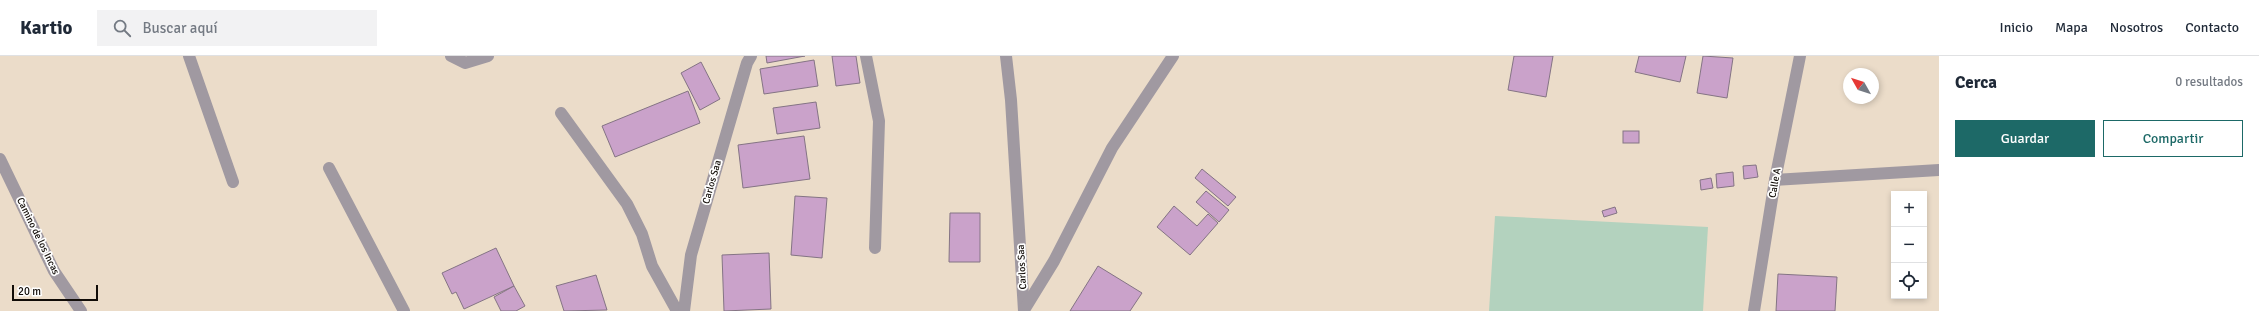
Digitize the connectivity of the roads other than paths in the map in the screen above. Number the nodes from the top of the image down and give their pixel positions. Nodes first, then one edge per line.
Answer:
1 (189, 56) edge
2 (451, 56) edge
3 (488, 56) edge
4 (751, 56) edge
5 (866, 56) edge
6 (1006, 56) edge
7 (1173, 56) edge
8 (1800, 56) edge
9 (561, 113) dead end
10 (0, 158) edge
11 (329, 168) dead end
12 (1939, 170) edge
13 (1775, 180) junction
14 (233, 182) dead end
15 (875, 248) dead end
16 (81, 311) edge
17 (404, 311) edge
18 (677, 311) edge
19 (684, 311) edge
20 (1024, 311) edge
21 (1754, 311) edge

1 - 14 street
2 - 3 street
4 - 19 street, Carlos Saa
5 - 15 street
6 - 20 street, Carlos Saa
7 - 20 street
8 - 13 street, Calle A
9 - 18 street
10 - 16 street, Camino de los Incas
11 - 17 street
12 - 13 street
13 - 21 street, Calle A

